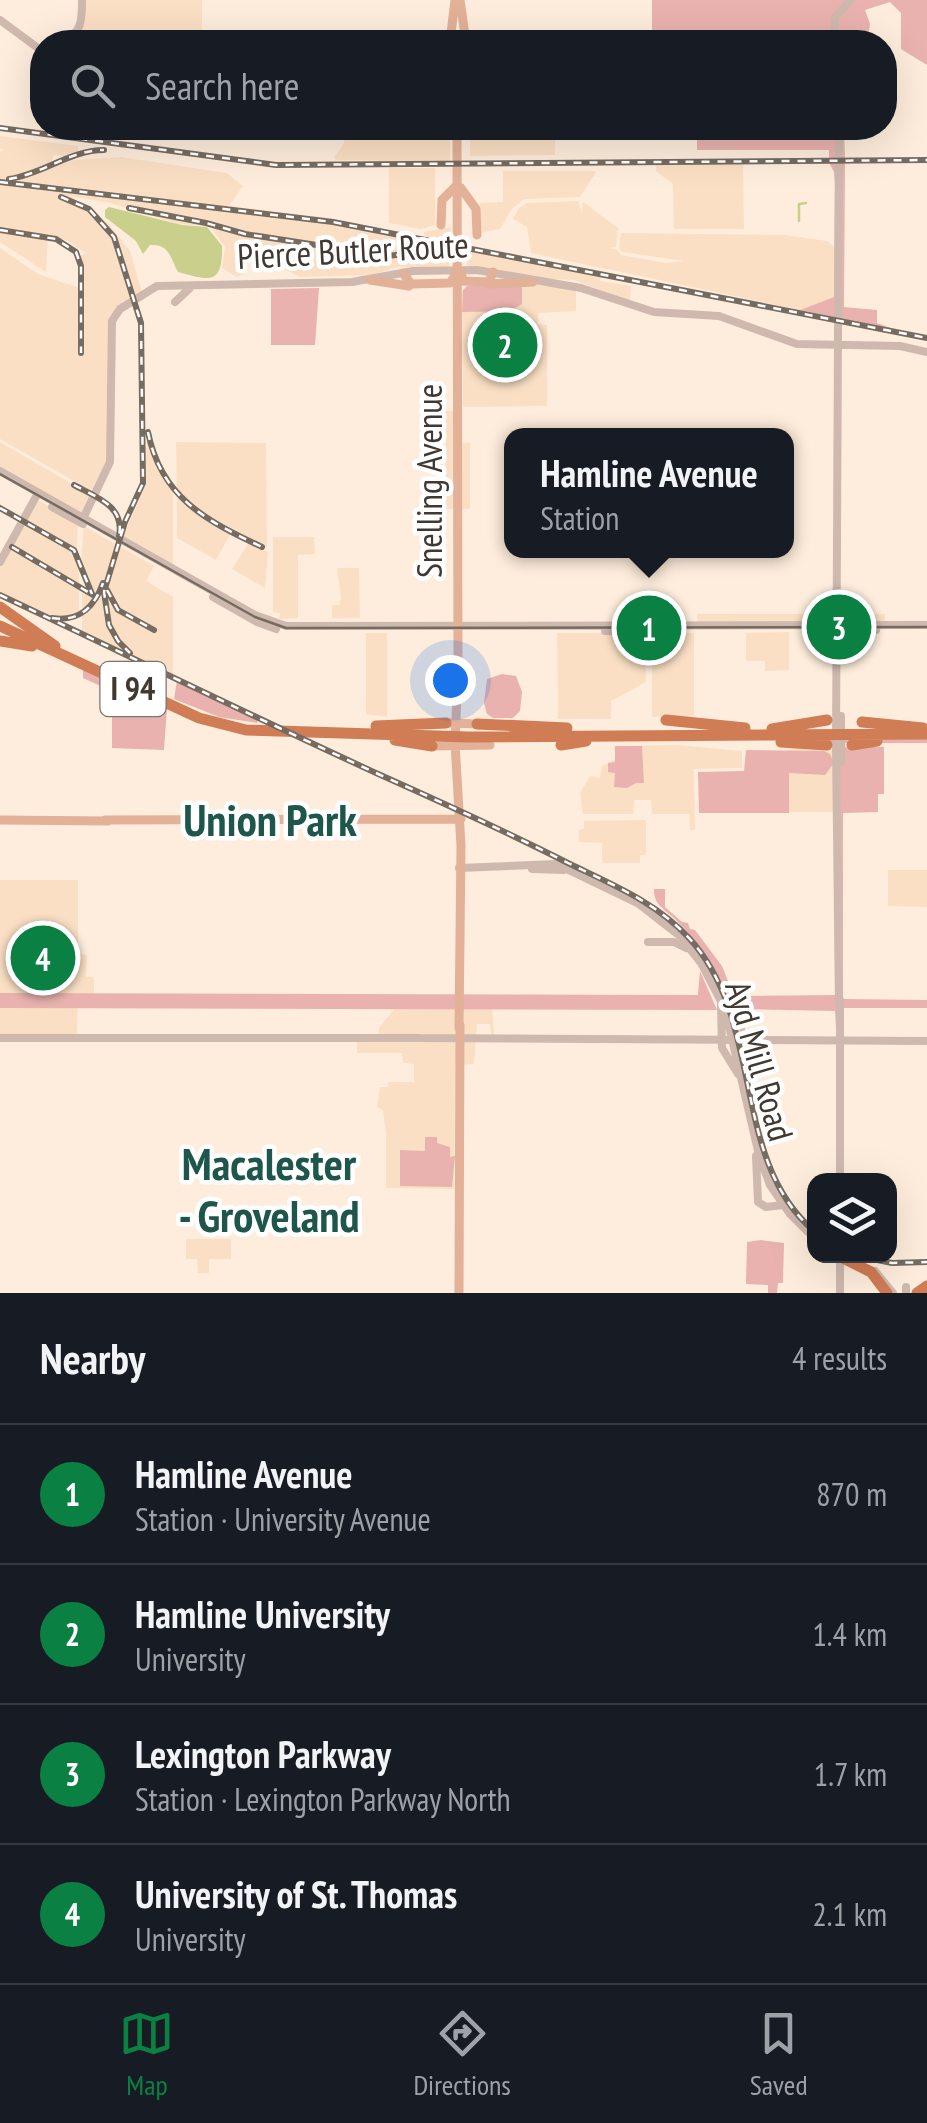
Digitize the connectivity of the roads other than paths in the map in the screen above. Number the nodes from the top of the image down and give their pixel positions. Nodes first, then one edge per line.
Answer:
1 (82, 0) edge
2 (457, 0) edge
3 (851, 0) edge
4 (0, 20) edge
5 (78, 30) edge
6 (458, 30) edge
7 (458, 30) edge
8 (835, 30) edge
9 (30, 42) edge
10 (459, 140) edge
11 (840, 140) edge
12 (459, 182) junction
13 (840, 188) junction
14 (454, 226) junction
15 (459, 268) junction
16 (494, 272) junction
17 (406, 277) junction
18 (370, 280) joint
19 (533, 282) junction
20 (488, 284) junction
21 (195, 286) junction
22 (459, 292) junction
23 (175, 302) dead end
24 (840, 313) junction
25 (927, 352) edge
26 (0, 474) edge
27 (37, 495) junction
28 (82, 520) junction
29 (0, 562) edge
30 (458, 594) junction
31 (461, 605) junction
32 (0, 607) edge
33 (0, 624) edge
34 (839, 628) junction
35 (927, 628) edge
36 (460, 629) junction
37 (0, 641) edge
38 (55, 650) junction
39 (666, 720) dead end
40 (428, 721) dead end
41 (460, 722) junction
42 (835, 722) junction
43 (862, 722) joint
44 (382, 726) junction
45 (319, 728) junction
46 (760, 729) junction
47 (927, 732) edge
48 (632, 733) junction
49 (711, 734) junction
50 (839, 743) junction
51 (458, 744) junction
52 (490, 745) joint
53 (561, 745) dead end
54 (435, 746) junction
55 (456, 758) junction
56 (460, 819) junction
57 (0, 820) edge
58 (459, 868) junction
59 (648, 940) dead end
60 (678, 940) junction
61 (721, 1004) junction
62 (458, 1035) junction
63 (0, 1038) edge
64 (723, 1040) junction
65 (840, 1040) junction
66 (927, 1041) edge
67 (738, 1066) junction
68 (741, 1083) junction
69 (756, 1152) junction
70 (840, 1173) edge
71 (759, 1192) dead end
72 (779, 1206) junction
73 (807, 1232) edge
74 (807, 1233) edge
75 (842, 1263) edge
76 (849, 1263) edge
77 (852, 1263) edge
78 (871, 1288) dead end
79 (459, 1293) edge
80 (840, 1293) edge
81 (890, 1293) edge

1 - 5 main road
2 - 6 main road
2 - 7 main road
3 - 8 main road
4 - 9 main road
10 - 12 main road, Snelling Avenue
11 - 13 main road
12 - 14 main road, Snelling Avenue
12 - 14 main road
12 - 14 main road
13 - 24 main road
13 - 24 main road
14 - 15 main road, Snelling Avenue
15 - 16 main road
15 - 17 main road
15 - 22 main road, Snelling Avenue
16 - 17 main road, Pierce Butler Route
16 - 19 main road, Pierce Butler Route
16 - 20 main road
17 - 18 main road
17 - 22 main road
18 - 21 main road, Pierce Butler Route
19 - 20 main road
19 - 25 main road, Pierce Butler Route
20 - 22 main road
21 - 23 main road
21 - 28 main road, Pierce Butler Route
22 - 30 main road, Snelling Avenue
22 - 31 main road, Snelling Avenue
24 - 34 main road
26 - 27 main road
27 - 28 main road
27 - 29 main road
28 - 36 main road
30 - 31 main road
30 - 36 main road, Snelling Avenue
31 - 36 main road, Snelling Avenue
32 - 38 highway
33 - 38 highway, I 94
34 - 35 main road
34 - 36 main road
34 - 42 main road
34 - 42 main road
36 - 41 main road, Snelling Avenue
37 - 38 highway
38 - 45 highway, I 94
39 - 46 highway
40 - 44 highway
41 - 44 highway
41 - 48 highway
41 - 51 main road, Snelling Avenue
42 - 43 main road
42 - 46 highway
42 - 50 main road
43 - 47 highway
44 - 45 highway
45 - 48 highway, I 94
45 - 54 highway
46 - 47 highway, I 94
46 - 48 highway, I 94
47 - 49 highway, I 94
47 - 50 highway
48 - 49 highway, I 94
48 - 52 highway
48 - 53 highway
49 - 50 highway
50 - 65 main road
51 - 52 main road
51 - 54 main road
51 - 55 main road, Snelling Avenue
51 - 56 main road, Snelling Avenue
54 - 55 main road
55 - 56 main road, Snelling Avenue
56 - 57 main road
56 - 58 main road, Snelling Avenue
58 - 60 main road, Ayd Mill Road
58 - 62 main road, Snelling Avenue
59 - 60 main road
60 - 61 main road, Ayd Mill Road
60 - 67 main road, Ayd Mill Road
61 - 64 main road
61 - 67 main road, Ayd Mill Road
62 - 63 main road
62 - 64 main road
62 - 79 main road, Snelling Avenue
64 - 65 main road
64 - 67 main road
64 - 68 main road
65 - 66 main road
65 - 70 main road
67 - 68 main road, Ayd Mill Road
67 - 72 main road, Ayd Mill Road
68 - 69 main road, Ayd Mill Road
69 - 72 main road, Ayd Mill Road
69 - 72 main road
71 - 72 main road
72 - 73 main road, Ayd Mill Road
72 - 74 main road, Ayd Mill Road
75 - 80 main road
76 - 78 main road
77 - 81 highway

